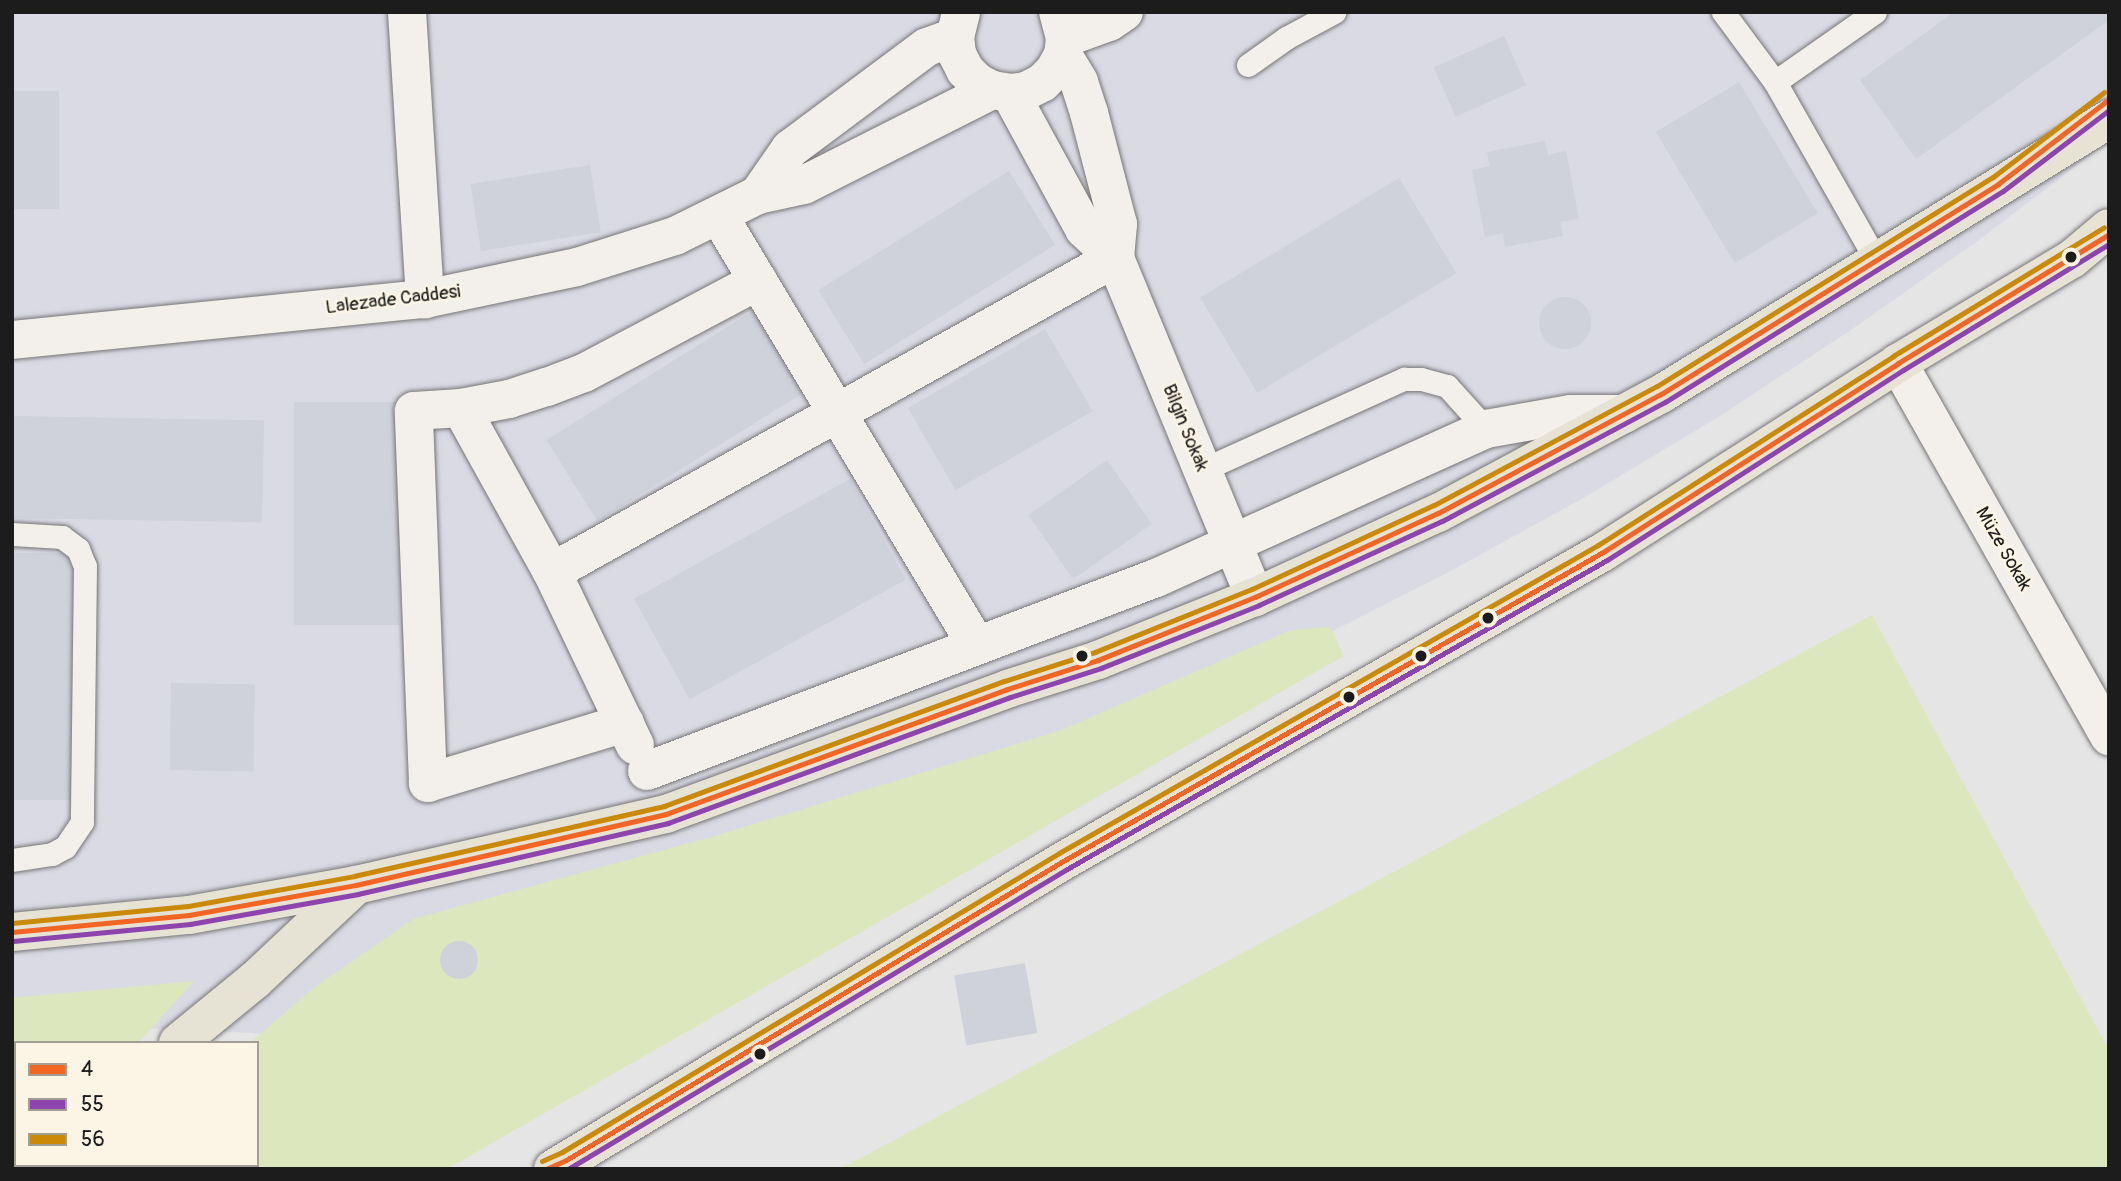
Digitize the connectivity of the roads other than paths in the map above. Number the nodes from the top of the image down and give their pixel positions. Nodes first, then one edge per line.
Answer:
1 (407, 12) edge
2 (1124, 12) edge
3 (1334, 12) edge
4 (1723, 12) edge
5 (1874, 12) edge
6 (956, 20) edge
7 (1062, 35) edge
8 (1248, 65) dead end
9 (1775, 82) junction
10 (1001, 92) junction
11 (2109, 99) edge
12 (2109, 118) edge
13 (1998, 184) junction
14 (758, 195) junction
15 (719, 216) junction
16 (2109, 228) edge
17 (2109, 234) edge
18 (1115, 258) junction
19 (2072, 259) junction
20 (1876, 260) junction
21 (758, 281) junction
22 (425, 299) junction
23 (12, 340) edge
24 (1898, 363) junction
25 (461, 408) junction
26 (836, 414) junction
27 (1623, 414) junction
28 (1486, 429) junction
29 (1202, 470) junction
30 (12, 534) edge
31 (1234, 545) junction
32 (552, 572) junction
33 (1255, 597) junction
34 (977, 646) junction
35 (625, 723) junction
36 (2109, 736) edge
37 (647, 771) junction
38 (666, 814) junction
39 (12, 860) edge
40 (356, 885) junction
41 (12, 932) edge
42 (180, 1041) edge
43 (555, 1166) edge

1 - 22 street
2 - 7 street
3 - 8 lane
4 - 9 lane
5 - 9 lane
6 - 10 street
6 - 14 street, Lalezade Caddesi
7 - 10 street, Lalezade Caddesi
7 - 18 street, Bilgin Sokak
9 - 20 lane
10 - 14 street, Lalezade Caddesi
10 - 18 street, Bilgin Sokak
11 - 13 main road
12 - 13 main road
13 - 20 main road
14 - 15 street, Lalezade Caddesi
15 - 21 street
15 - 22 street, Lalezade Caddesi
16 - 19 main road
17 - 19 main road
18 - 26 street
18 - 29 street, Bilgin Sokak
19 - 24 main road
20 - 27 main road
21 - 25 street
21 - 26 street
22 - 23 street, Lalezade Caddesi
24 - 36 street, Müze Sokak
24 - 43 main road
25 - 32 street
25 - 35 street
26 - 32 street
26 - 34 street
27 - 28 street
27 - 33 main road
28 - 29 lane
28 - 31 street
29 - 31 street, Bilgin Sokak
30 - 39 lane
31 - 33 street, Bilgin Sokak
31 - 34 street
32 - 35 street
33 - 38 main road
34 - 37 street
35 - 37 street
37 - 38 street
38 - 40 main road
40 - 41 main road
40 - 42 main road

